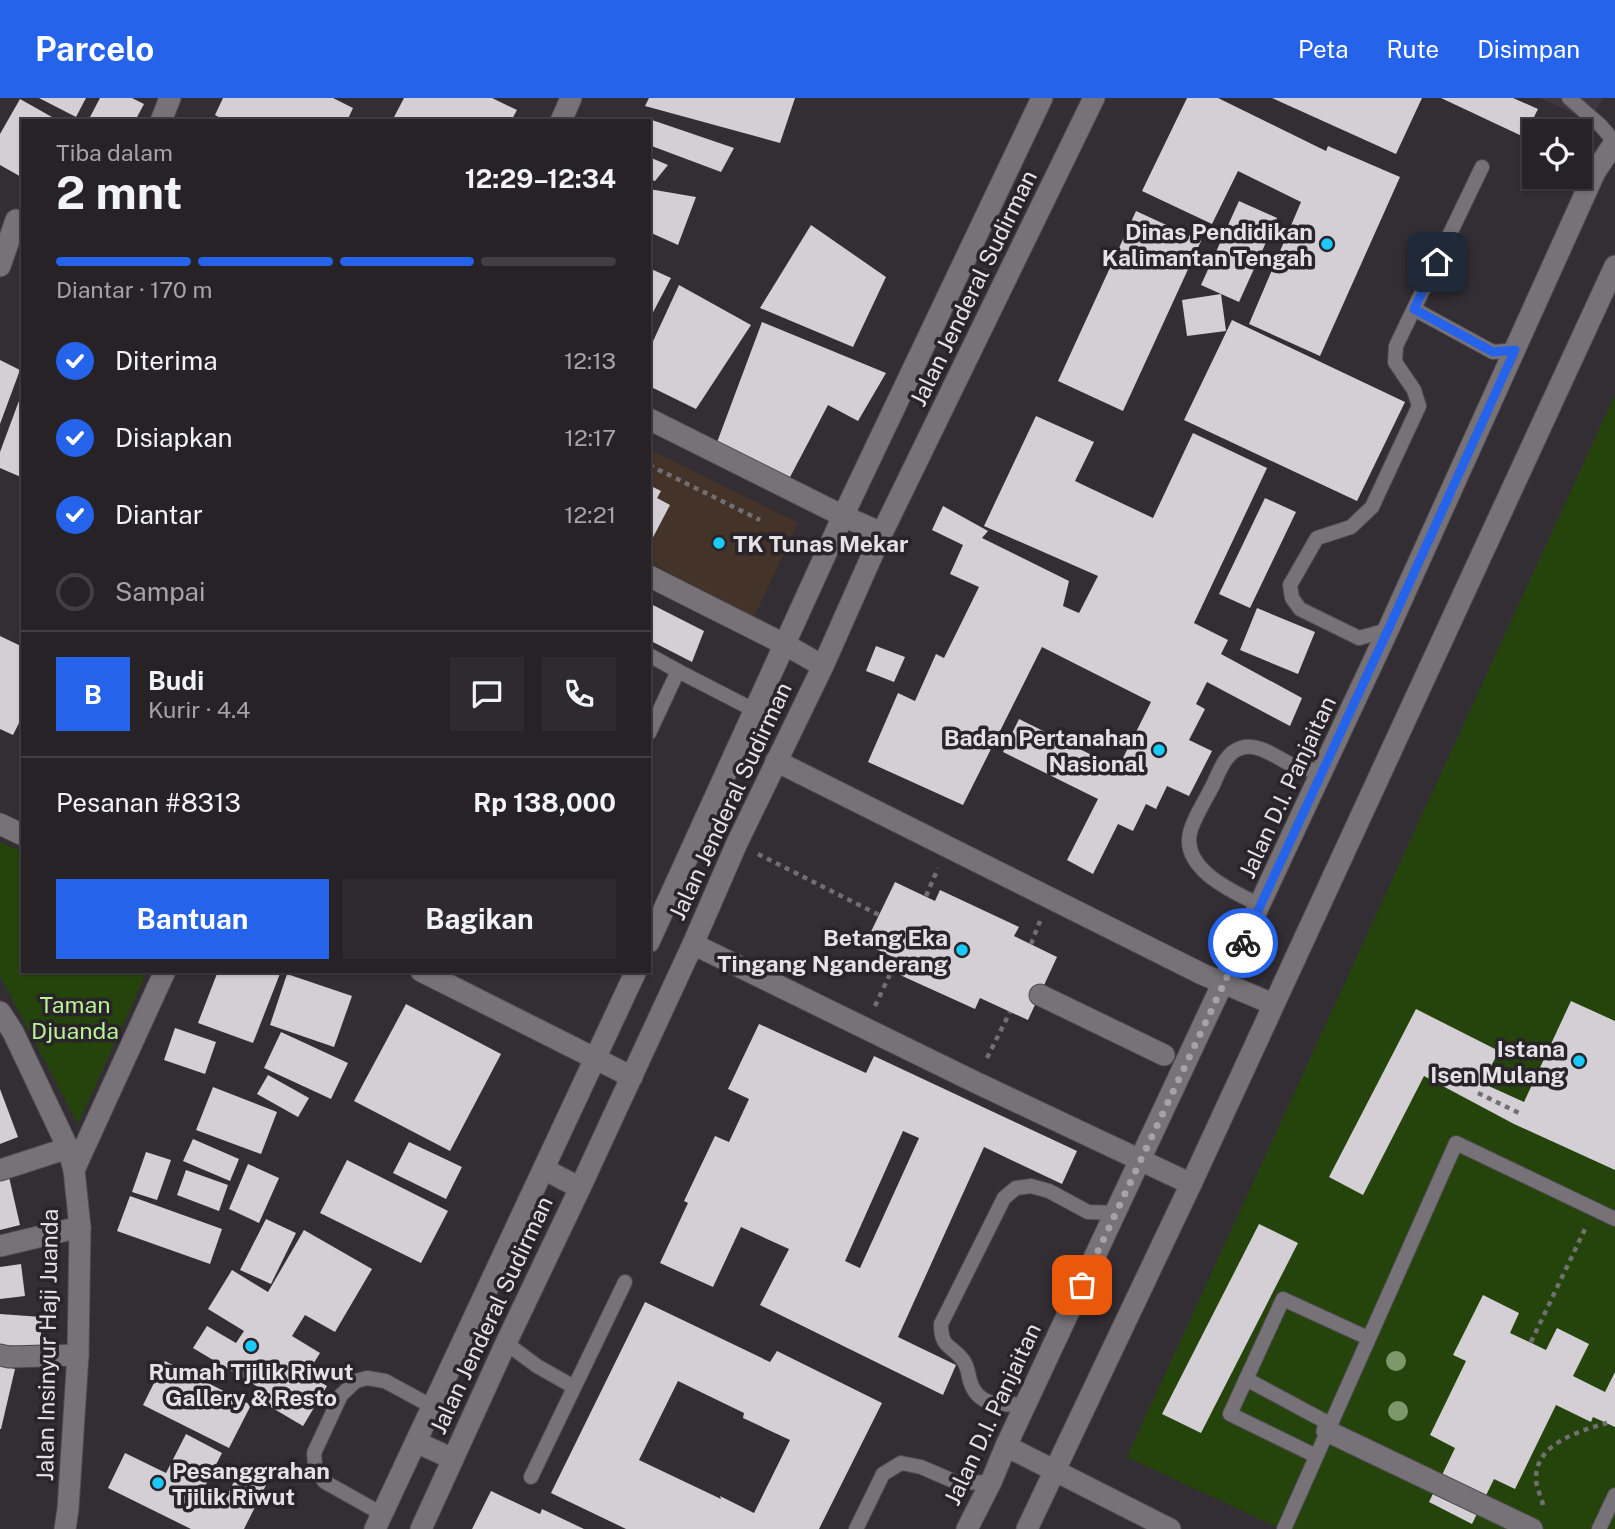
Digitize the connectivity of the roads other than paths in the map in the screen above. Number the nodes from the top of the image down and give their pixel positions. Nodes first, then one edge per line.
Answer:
1 (170, 98) edge
2 (571, 98) edge
3 (1042, 98) edge
4 (1094, 98) edge
5 (1569, 98) edge
6 (161, 119) edge
7 (562, 119) edge
8 (1615, 142) edge
9 (1482, 167) dead end
10 (13, 218) edge
11 (0, 266) edge
12 (1615, 266) edge
13 (1414, 309) junction
14 (1515, 350) junction
15 (651, 420) edge
16 (843, 516) junction
17 (882, 533) junction
18 (651, 577) edge
19 (1388, 630) junction
20 (784, 644) junction
21 (651, 656) edge
22 (822, 666) junction
23 (678, 671) junction
24 (754, 710) junction
25 (651, 729) edge
26 (776, 761) junction
27 (1323, 771) junction
28 (0, 824) edge
29 (21, 834) edge
30 (1261, 905) junction
31 (651, 938) edge
32 (693, 944) junction
33 (163, 973) edge
34 (425, 973) edge
35 (635, 973) edge
36 (1224, 984) junction
37 (1040, 995) dead end
38 (1273, 1004) junction
39 (0, 1012) edge
40 (1164, 1055) dead end
41 (596, 1058) junction
42 (632, 1077) junction
43 (68, 1148) junction
44 (1140, 1160) junction
45 (544, 1169) junction
46 (0, 1170) edge
47 (74, 1170) junction
48 (1191, 1184) junction
49 (580, 1188) junction
50 (1116, 1213) junction
51 (1615, 1219) edge
52 (80, 1227) junction
53 (0, 1246) edge
54 (625, 1282) dead end
55 (1368, 1338) junction
56 (506, 1343) junction
57 (0, 1355) edge
58 (78, 1355) junction
59 (1246, 1380) junction
60 (574, 1387) junction
61 (1026, 1404) junction
62 (431, 1406) junction
63 (1328, 1427) junction
64 (416, 1442) junction
65 (1006, 1446) junction
66 (1316, 1456) junction
67 (453, 1459) junction
68 (1054, 1471) junction
69 (531, 1477) dead end
70 (991, 1482) junction
71 (1615, 1494) edge
72 (379, 1522) edge
73 (65, 1529) edge
74 (421, 1529) edge
75 (856, 1529) edge
76 (967, 1529) edge
77 (1027, 1529) edge
78 (1170, 1529) edge
79 (1284, 1529) edge
80 (1532, 1529) edge
81 (1599, 1529) edge

1 - 6 street
2 - 7 street
3 - 16 street, Jalan Jenderal Sudirman
4 - 17 street, Jalan Jenderal Sudirman
5 - 8 lane
8 - 14 street, Jalan D.I. Panjaitan
9 - 13 lane
10 - 11 street
12 - 38 street
13 - 14 lane
13 - 19 lane
14 - 19 street, Jalan D.I. Panjaitan
15 - 16 street
16 - 17 street
16 - 20 street, Jalan Jenderal Sudirman
17 - 22 street, Jalan Jenderal Sudirman
18 - 20 street
19 - 27 street, Jalan D.I. Panjaitan
20 - 22 street
20 - 24 street, Jalan Jenderal Sudirman
21 - 23 lane
22 - 26 street, Jalan Jenderal Sudirman
23 - 24 lane
23 - 25 lane
24 - 31 street, Jalan Jenderal Sudirman
26 - 32 street, Jalan Jenderal Sudirman
26 - 36 street
27 - 30 street, Jalan D.I. Panjaitan
27 - 30 lane
28 - 29 street
30 - 36 street, Jalan D.I. Panjaitan
32 - 42 street, Jalan Jenderal Sudirman
32 - 44 street
33 - 47 street
34 - 41 street
35 - 41 street, Jalan Jenderal Sudirman
36 - 38 street
36 - 44 street, Jalan D.I. Panjaitan
37 - 40 street
38 - 48 street
39 - 43 street, Jalan Insinyur Haji Juanda
41 - 42 street
41 - 45 street, Jalan Jenderal Sudirman
42 - 49 street, Jalan Jenderal Sudirman
43 - 46 street
43 - 47 street, Jalan Insinyur Haji Juanda
44 - 48 street
44 - 50 street, Jalan D.I. Panjaitan
45 - 49 street
45 - 62 street, Jalan Jenderal Sudirman
47 - 52 street, Jalan Insinyur Haji Juanda
48 - 68 street
49 - 56 street, Jalan Jenderal Sudirman
50 - 61 street, Jalan D.I. Panjaitan
50 - 61 lane
51 - 55 lane
52 - 53 street
52 - 58 street, Jalan Insinyur Haji Juanda
54 - 60 lane
55 - 59 lane
55 - 63 lane
56 - 60 lane
56 - 67 street, Jalan Jenderal Sudirman
57 - 58 street
58 - 73 street, Jalan Insinyur Haji Juanda
59 - 63 lane
59 - 66 lane
60 - 69 lane
61 - 65 street, Jalan D.I. Panjaitan
62 - 64 street, Jalan Jenderal Sudirman
62 - 72 lane
63 - 66 lane
63 - 80 street
64 - 67 street
64 - 72 street, Jalan Jenderal Sudirman
65 - 68 street
65 - 70 street, Jalan D.I. Panjaitan
66 - 79 lane
67 - 74 street, Jalan Jenderal Sudirman
68 - 77 street
68 - 78 street
70 - 75 lane
70 - 76 street, Jalan D.I. Panjaitan
71 - 81 lane

